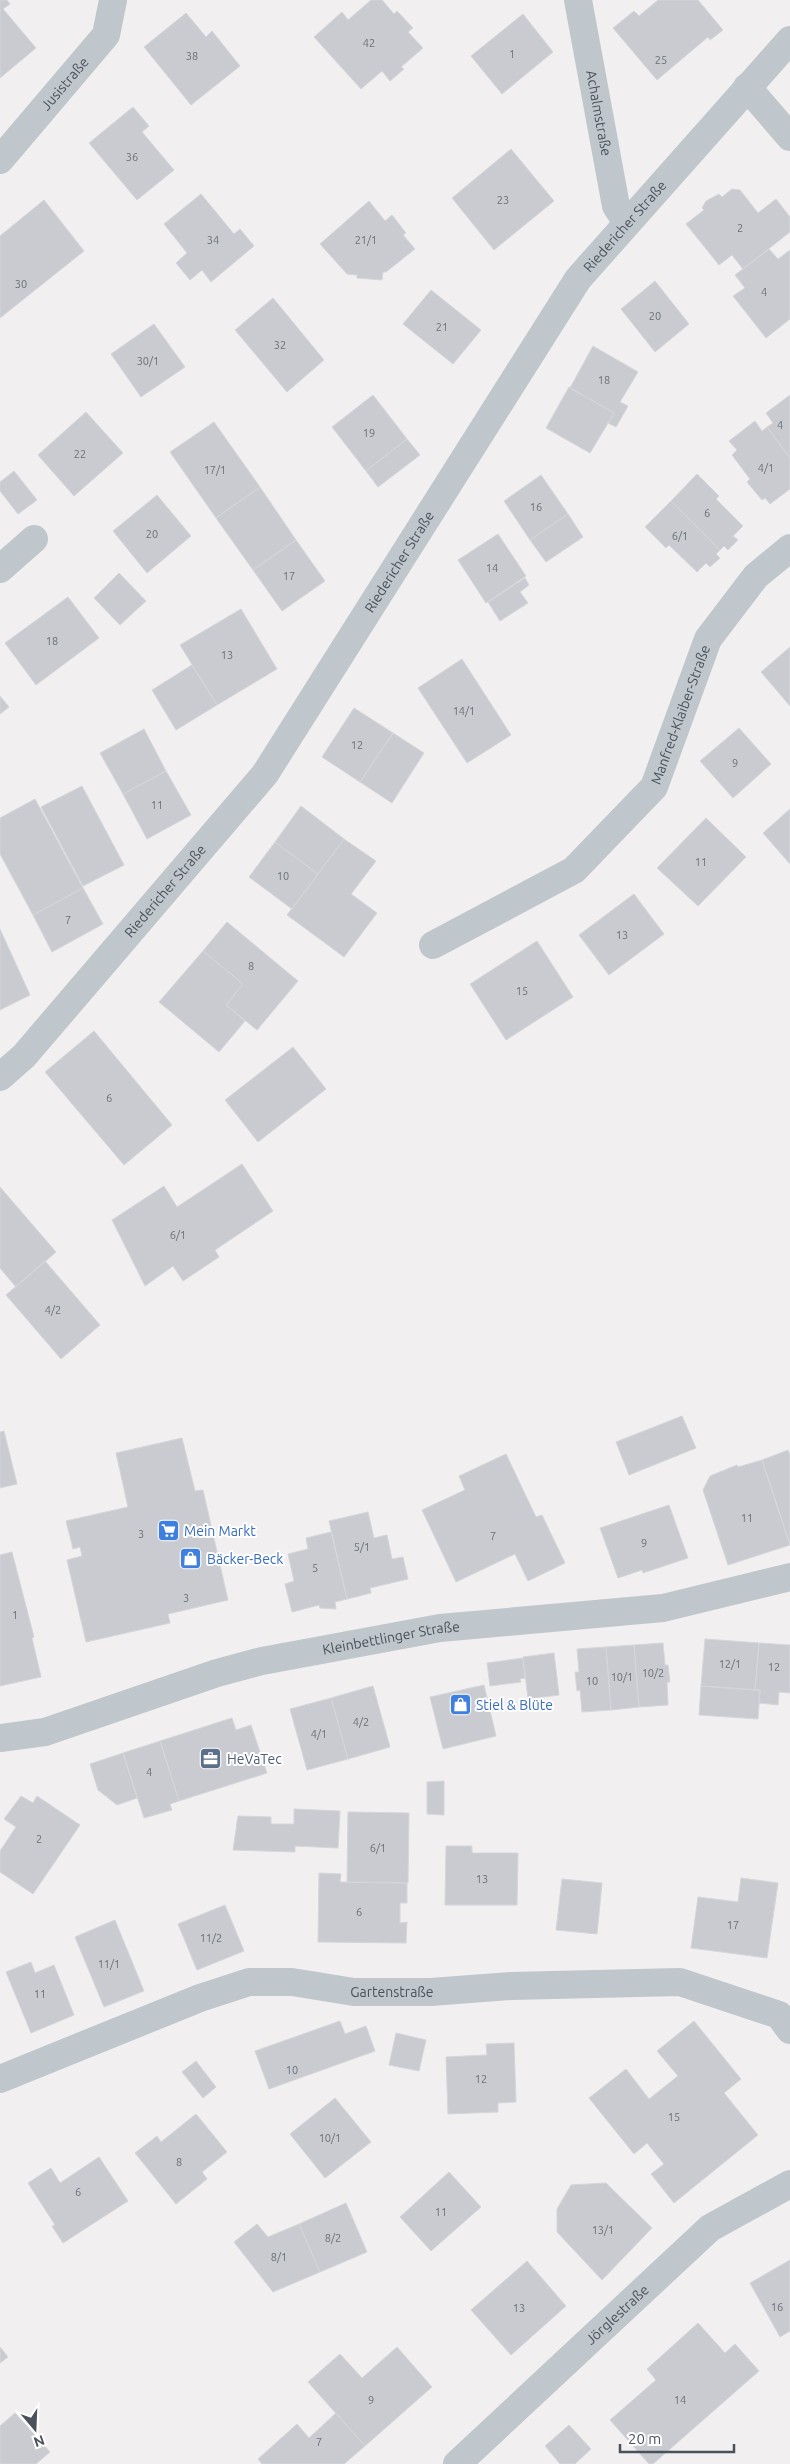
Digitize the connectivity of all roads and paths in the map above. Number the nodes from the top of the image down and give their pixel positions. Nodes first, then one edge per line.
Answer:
1 (113, 0) edge
2 (578, 0) edge
3 (790, 40) edge
4 (747, 87) junction
5 (790, 137) edge
6 (4, 150) edge
7 (627, 223) junction
8 (34, 540) dead end
9 (790, 548) edge
10 (0, 569) edge
11 (433, 945) dead end
12 (0, 1077) edge
13 (790, 1577) edge
14 (0, 1738) edge
15 (790, 2030) edge
16 (0, 2079) edge
17 (790, 2184) edge
18 (457, 2464) edge

1 - 6 street, Jusistraße
2 - 7 street, Achalmstraße
3 - 4 street, Riedericher Straße
4 - 5 street
4 - 7 street, Riedericher Straße
7 - 12 street, Riedericher Straße
8 - 10 street
9 - 11 street, Manfred-Klaiber-Straße
13 - 14 street, Kleinbettlinger Straße
15 - 16 street, Gartenstraße
17 - 18 street, Jörglestraße

